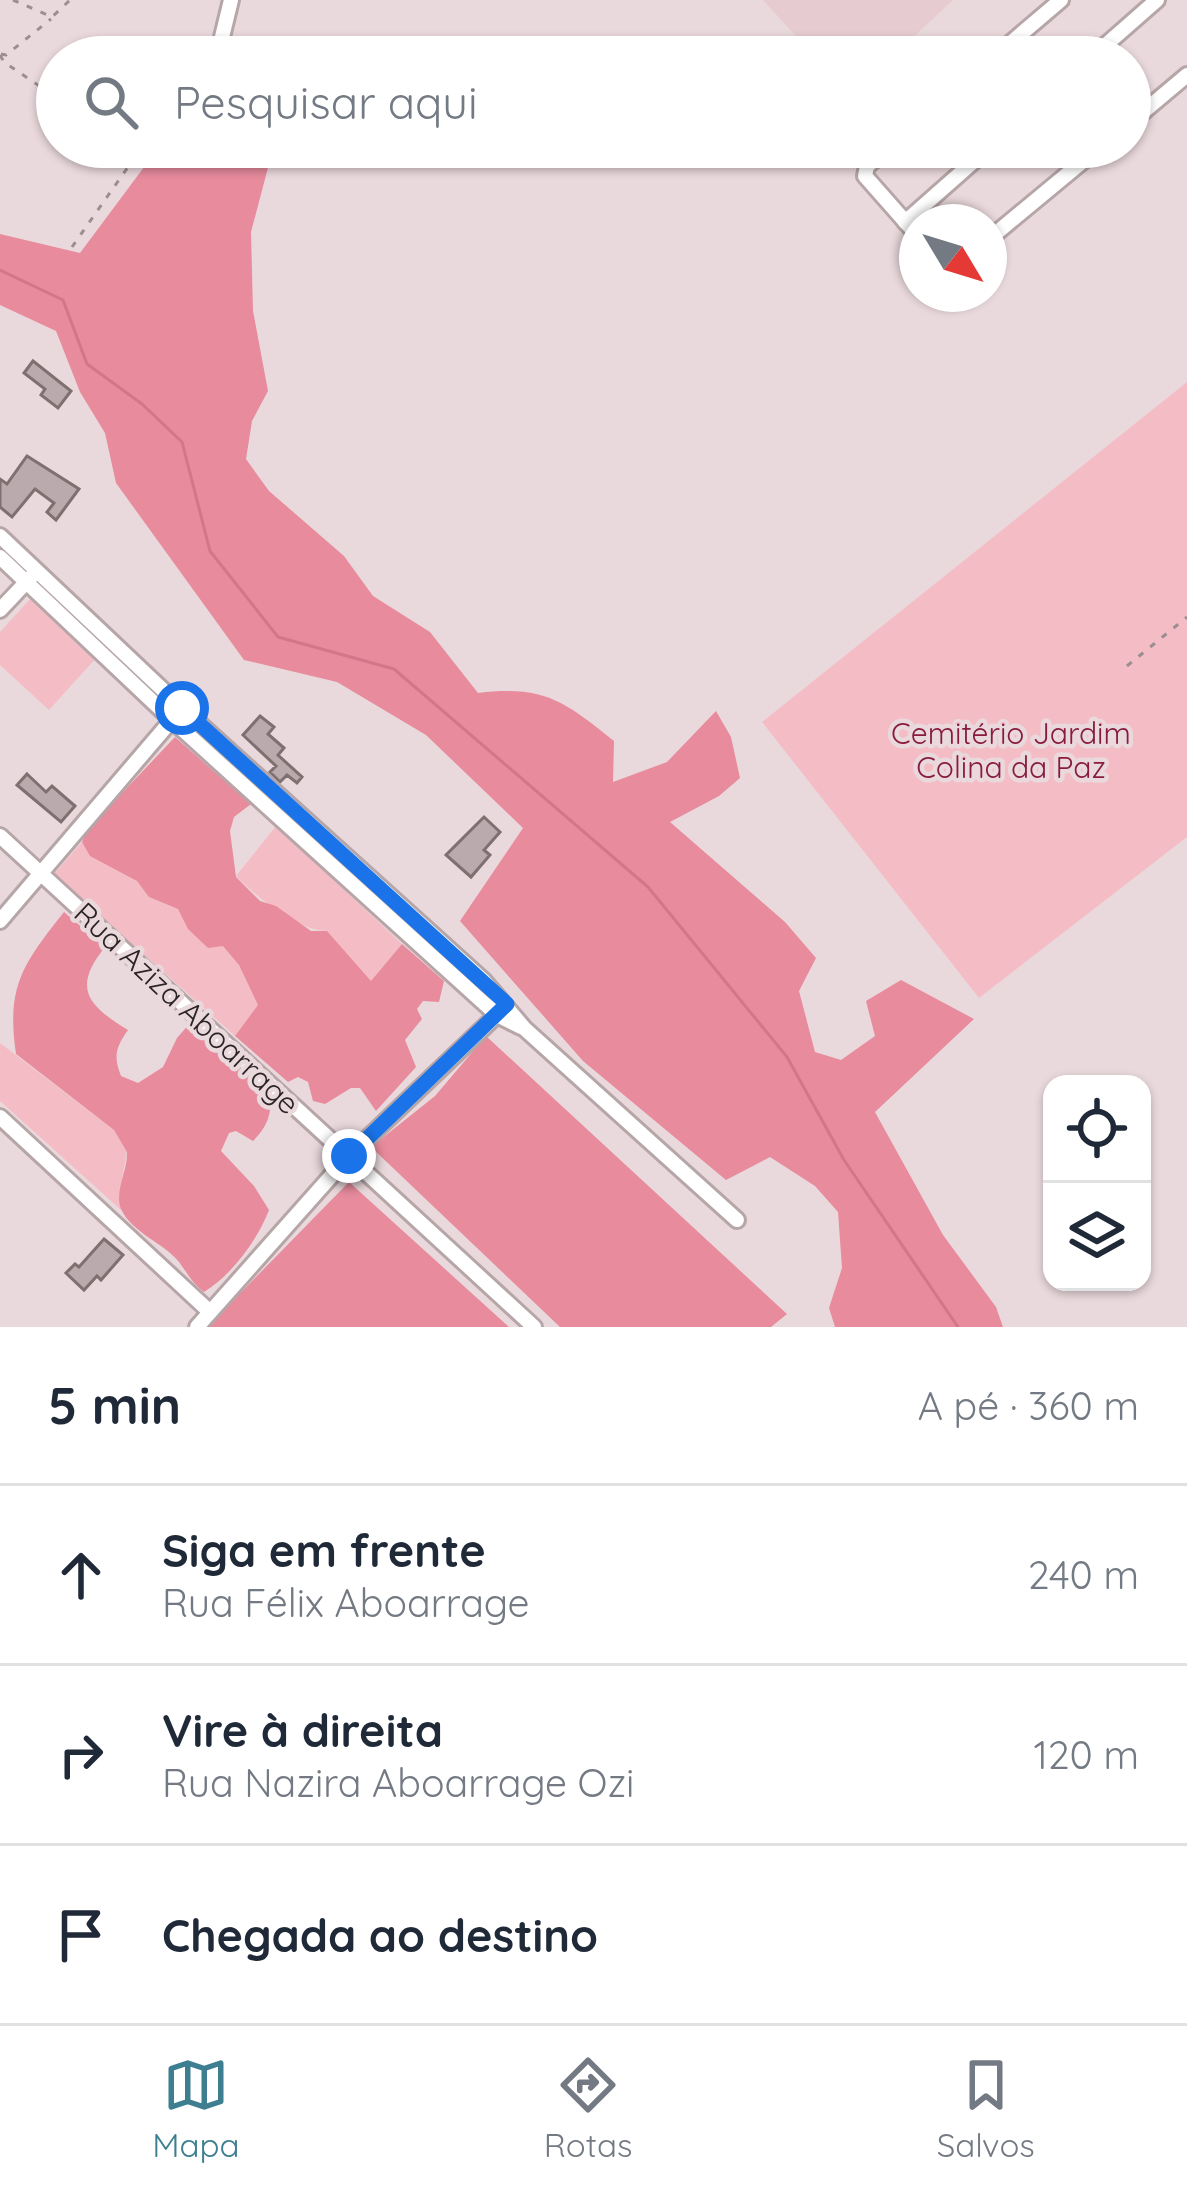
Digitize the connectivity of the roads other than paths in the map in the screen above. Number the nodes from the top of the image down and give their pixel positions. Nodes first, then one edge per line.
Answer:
1 (231, 0) edge
2 (1061, 0) edge
3 (1157, 0) edge
4 (222, 36) edge
5 (1019, 36) edge
6 (1116, 36) edge
7 (1187, 75) edge
8 (1151, 105) edge
9 (867, 168) edge
10 (966, 168) edge
11 (1075, 168) edge
12 (925, 204) edge
13 (899, 215) edge
14 (1007, 224) edge
15 (0, 536) edge
16 (0, 556) edge
17 (32, 576) junction
18 (0, 610) edge
19 (177, 714) junction
20 (0, 836) edge
21 (42, 875) junction
22 (0, 921) edge
23 (502, 1010) junction
24 (0, 1118) edge
25 (349, 1156) junction
26 (737, 1220) dead end
27 (211, 1312) junction
28 (196, 1327) edge
29 (534, 1327) edge

1 - 4 street
2 - 5 street
3 - 6 street
7 - 8 street
9 - 13 street
10 - 12 street
11 - 14 street
15 - 17 street
16 - 17 street
17 - 18 street
17 - 19 street
19 - 21 street
19 - 23 street
20 - 21 street, Rua Aziza Aboarrage
21 - 22 street
21 - 25 street, Rua Aziza Aboarrage
23 - 25 street
23 - 26 street
24 - 27 street
25 - 27 street
25 - 29 street, Rua Aziza Aboarrage
27 - 28 street

